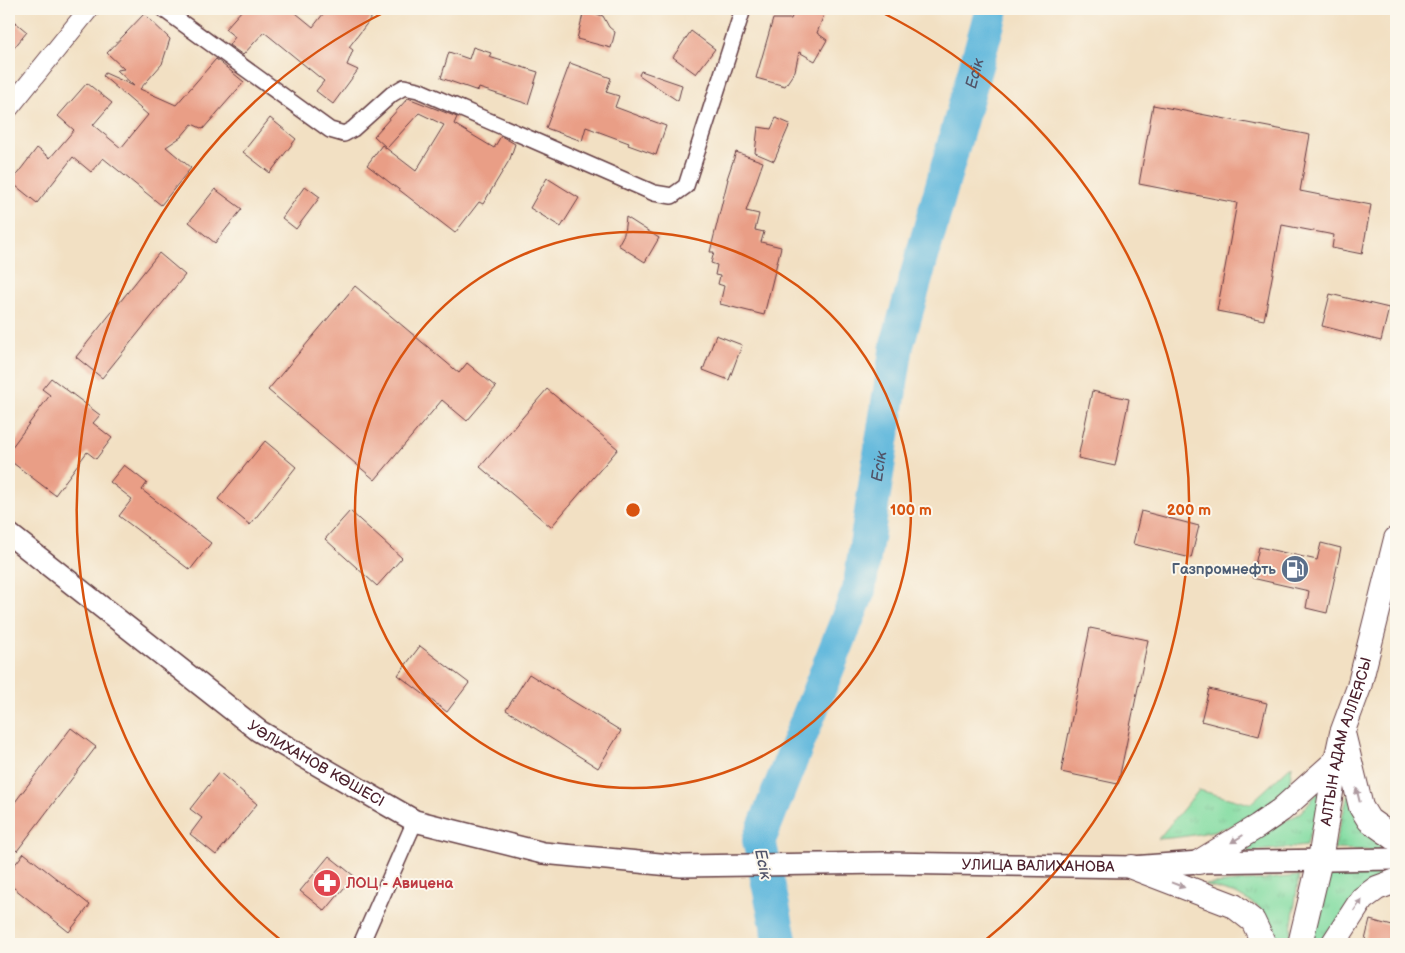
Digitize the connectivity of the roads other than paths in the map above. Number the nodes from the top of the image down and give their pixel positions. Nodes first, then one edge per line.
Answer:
1 (88, 9) edge
2 (163, 9) edge
3 (743, 9) edge
4 (9, 108) edge
5 (9, 534) edge
6 (1396, 539) edge
7 (1342, 733) junction
8 (1336, 761) junction
9 (415, 820) junction
10 (1396, 839) edge
11 (1396, 858) edge
12 (1320, 860) junction
13 (1199, 862) junction
14 (681, 866) joint
15 (1132, 867) junction
16 (1396, 881) edge
17 (361, 944) edge
18 (1264, 944) edge
19 (1300, 944) edge
20 (1333, 944) edge

1 - 4 street
2 - 3 street
5 - 9 main road, УӘЛИХАНОВ КӨШЕСІ
6 - 7 main road, АЛТЫН АДАМ АЛЛЕЯСЫ
7 - 8 main road, АЛТЫН АДАМ АЛЛЕЯСЫ
10 -> 7 main road
8 - 12 main road, АЛТЫН АДАМ АЛЛЕЯСЫ
8 -> 13 main road
9 - 14 main road, УӘЛИХАНОВ КӨШЕСІ
9 - 17 street
11 - 12 main road, УЛИЦА ВАЛИХАНОВА
12 - 13 main road, УЛИЦА ВАЛИХАНОВА
12 - 19 main road, АЛТЫН АДАМ АЛЛЕЯСЫ
13 - 15 main road, УЛИЦА ВАЛИХАНОВА
14 - 15 main road, УЛИЦА ВАЛИХАНОВА
15 -> 18 main road
20 -> 16 main road

